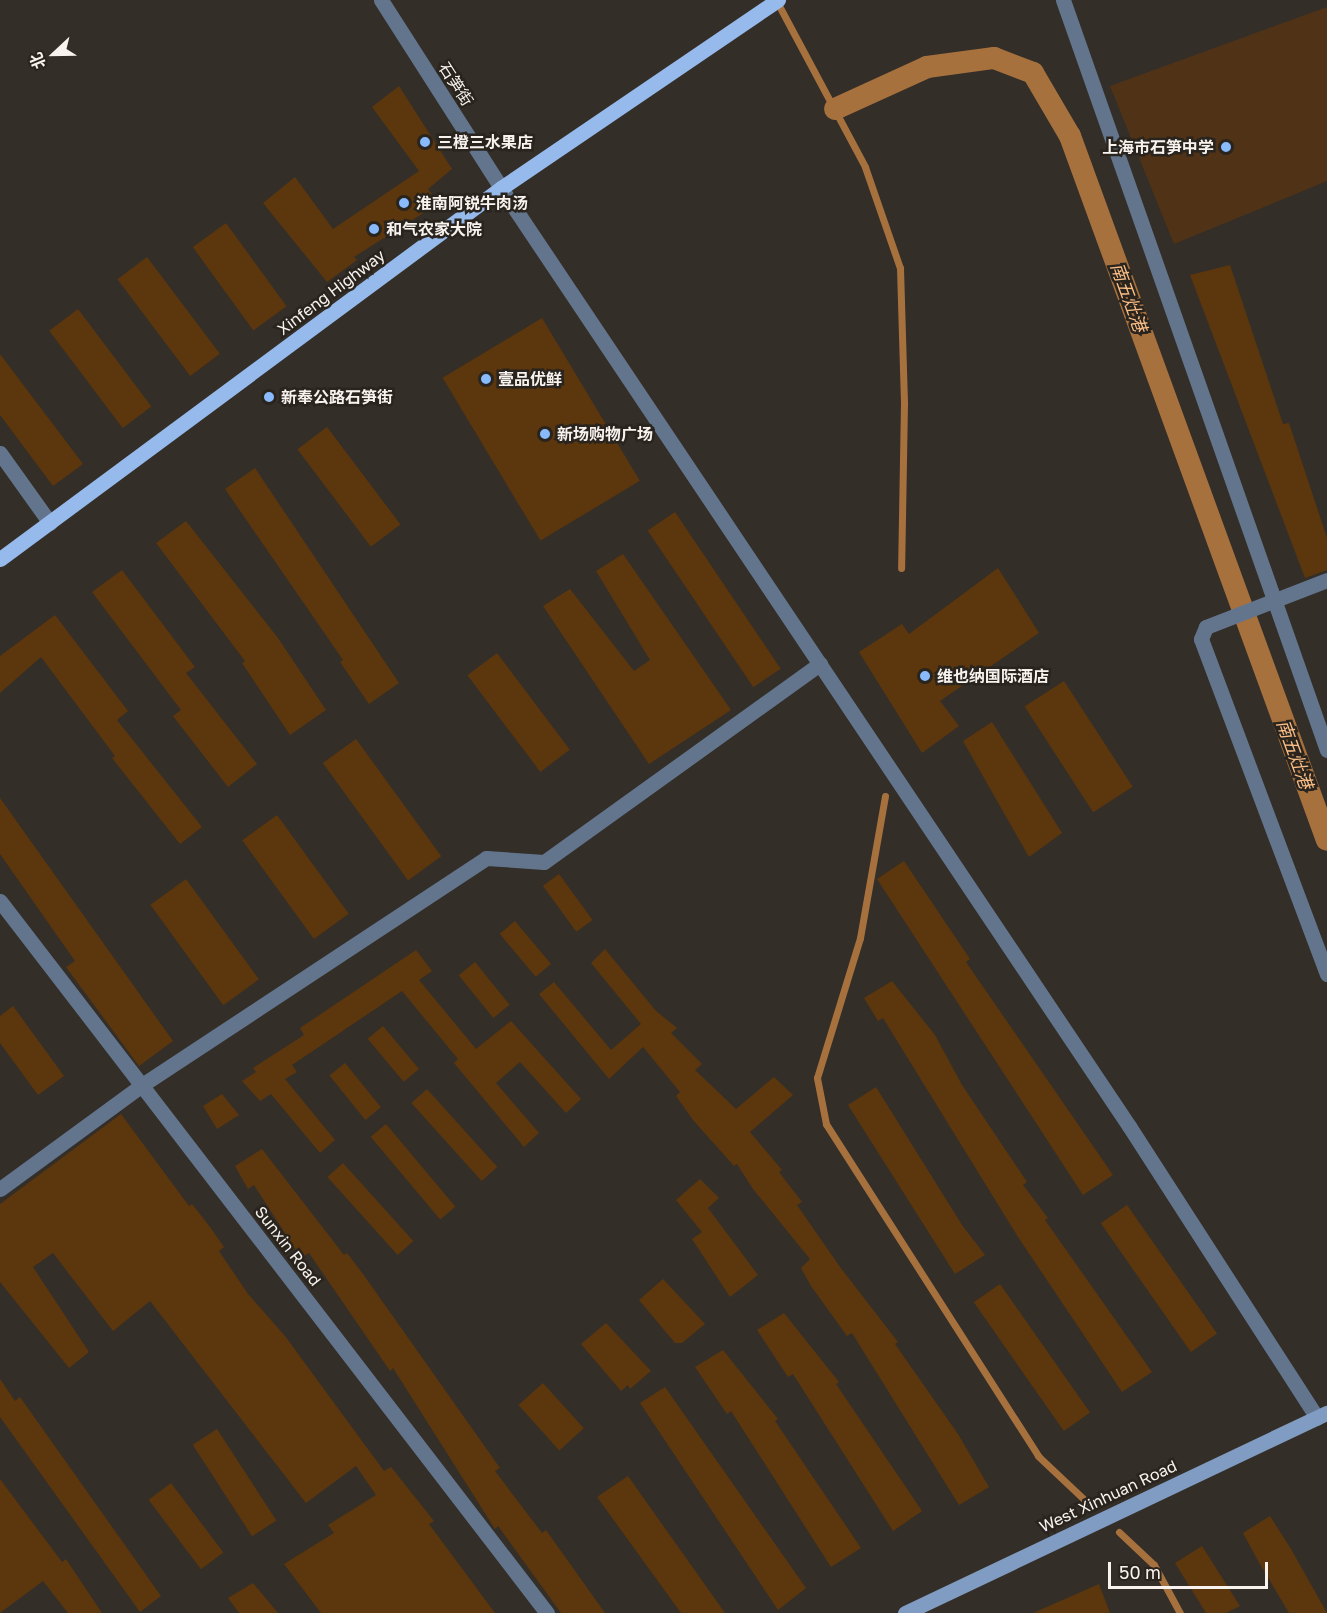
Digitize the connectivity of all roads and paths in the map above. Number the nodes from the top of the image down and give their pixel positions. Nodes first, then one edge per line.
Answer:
1 (381, 0) edge
2 (778, 0) edge
3 (1064, 0) edge
4 (501, 188) junction
5 (0, 453) edge
6 (50, 523) junction
7 (0, 559) edge
8 (1327, 580) edge
9 (1273, 602) junction
10 (820, 664) junction
11 (1327, 750) edge
12 (0, 901) edge
13 (1327, 975) edge
14 (141, 1085) junction
15 (0, 1189) edge
16 (1322, 1416) edge
17 (547, 1613) edge
18 (905, 1613) edge

1 - 4 street, 石笋街
2 - 4 main road, Xinfeng Highway
3 - 9 street
4 - 6 main road, Xinfeng Highway
4 - 10 street, 石笋街
5 - 6 street
6 - 7 main road, Xinfeng Highway
8 - 9 street
9 - 11 street
9 - 13 street
10 - 14 street
10 - 16 street, 石笋街
12 - 14 street, Sunxin Road
14 - 15 street
14 - 17 street, Sunxin Road
16 - 18 street, West Xinhuan Road

